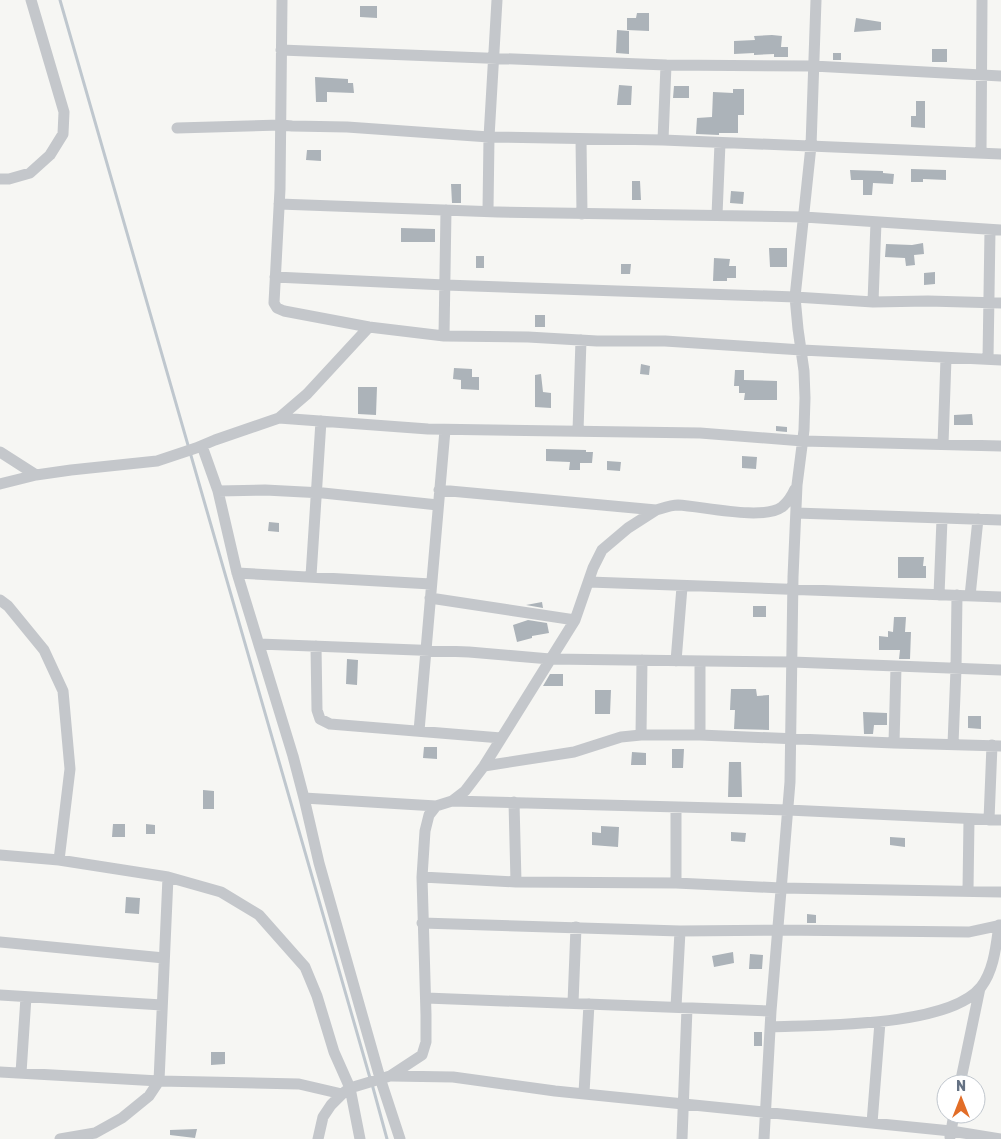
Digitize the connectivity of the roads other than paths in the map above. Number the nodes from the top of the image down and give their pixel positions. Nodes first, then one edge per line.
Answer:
1 (31, 0) edge
2 (282, 0) edge
3 (497, 0) edge
4 (816, 0) edge
5 (982, 0) edge
6 (281, 50) junction
7 (494, 58) junction
8 (666, 65) junction
9 (813, 66) junction
10 (981, 75) junction
11 (1001, 76) edge
12 (282, 125) junction
13 (177, 128) dead end
14 (489, 138) junction
15 (581, 139) junction
16 (663, 140) junction
17 (720, 142) junction
18 (811, 146) junction
19 (981, 153) junction
20 (1001, 154) edge
21 (0, 179) edge
22 (278, 204) junction
23 (446, 210) junction
24 (488, 210) junction
25 (582, 214) junction
26 (717, 215) junction
27 (804, 217) junction
28 (876, 222) junction
29 (996, 230) edge
30 (275, 276) junction
31 (445, 285) junction
32 (796, 298) junction
33 (873, 302) junction
34 (995, 303) edge
35 (369, 327) junction
36 (444, 336) junction
37 (581, 340) junction
38 (802, 350) junction
39 (946, 358) junction
40 (988, 359) junction
41 (1001, 360) edge
42 (279, 418) junction
43 (321, 421) junction
44 (444, 430) junction
45 (578, 431) junction
46 (803, 441) junction
47 (943, 444) junction
48 (202, 446) junction
49 (1001, 446) edge
50 (0, 452) edge
51 (36, 475) junction
52 (0, 484) edge
53 (797, 485) junction
54 (440, 490) junction
55 (218, 491) junction
56 (316, 492) junction
57 (438, 505) junction
58 (656, 510) junction
59 (796, 514) junction
60 (942, 519) junction
61 (978, 519) junction
62 (1001, 520) edge
63 (238, 574) junction
64 (311, 576) junction
65 (589, 582) junction
66 (432, 584) junction
67 (682, 587) junction
68 (793, 590) junction
69 (940, 595) junction
70 (957, 595) junction
71 (970, 596) junction
72 (1001, 597) edge
73 (430, 598) junction
74 (0, 600) edge
75 (575, 620) junction
76 (260, 644) junction
77 (316, 646) junction
78 (426, 650) junction
79 (550, 659) junction
80 (642, 660) junction
81 (676, 661) junction
82 (700, 661) junction
83 (792, 662) junction
84 (896, 667) junction
85 (956, 669) junction
86 (1001, 670) edge
87 (419, 731) junction
88 (700, 734) junction
89 (641, 735) junction
90 (502, 738) junction
91 (790, 739) junction
92 (894, 743) junction
93 (953, 744) junction
94 (996, 745) edge
95 (484, 766) junction
96 (304, 798) junction
97 (452, 801) junction
98 (514, 802) junction
99 (436, 806) junction
100 (676, 807) junction
101 (788, 810) junction
102 (969, 819) junction
103 (995, 820) edge
104 (0, 855) edge
105 (58, 860) junction
106 (168, 877) junction
107 (422, 877) junction
108 (516, 882) junction
109 (676, 883) junction
110 (781, 888) junction
111 (968, 890) junction
112 (1001, 892) edge
113 (422, 923) junction
114 (1000, 925) edge
115 (576, 927) junction
116 (778, 930) junction
117 (680, 931) junction
118 (0, 942) edge
119 (164, 958) junction
120 (980, 988) junction
121 (0, 995) edge
122 (26, 997) junction
123 (426, 998) junction
124 (573, 1004) junction
125 (589, 1004) junction
126 (162, 1005) junction
127 (681, 1007) junction
128 (771, 1011) junction
129 (880, 1022) junction
130 (771, 1027) junction
131 (0, 1072) edge
132 (21, 1073) junction
133 (962, 1074) edge
134 (385, 1077) junction
135 (159, 1081) junction
136 (346, 1091) junction
137 (584, 1093) junction
138 (683, 1105) junction
139 (766, 1113) junction
140 (872, 1124) junction
141 (1001, 1126) edge
142 (950, 1135) edge
143 (998, 1138) edge
144 (60, 1139) edge
145 (318, 1139) edge
146 (360, 1139) edge
147 (400, 1139) edge
148 (682, 1139) edge
149 (764, 1139) edge

1 - 21 street
2 - 6 street
3 - 7 street
4 - 9 street
5 - 10 street
6 - 7 street
6 - 12 street
7 - 8 street
7 - 14 street
8 - 9 street
8 - 16 street
9 - 10 street
9 - 18 street
10 - 11 street
10 - 19 street
12 - 13 street
12 - 14 street
12 - 22 street
14 - 15 street
14 - 24 street
15 - 16 street
15 - 25 street
16 - 17 street
17 - 18 street
17 - 26 street
18 - 19 street
18 - 27 street
19 - 20 street
22 - 23 street
22 - 30 street
23 - 24 street
23 - 31 street
24 - 25 street
25 - 26 street
26 - 27 street
27 - 28 street
27 - 32 street
28 - 29 street
28 - 33 street
29 - 34 street
30 - 31 street
30 - 35 street
31 - 32 street
31 - 36 street
32 - 33 street
32 - 38 street
33 - 34 street
34 - 40 street
35 - 36 street
35 - 42 street
36 - 37 street
37 - 38 street
37 - 45 street
38 - 39 street
38 - 46 street
39 - 40 street
39 - 47 street
40 - 41 street
42 - 43 street
42 - 48 street
43 - 44 street
43 - 56 street
44 - 45 street
44 - 54 street
45 - 46 street
46 - 47 street
46 - 53 street
47 - 49 street
48 - 51 street
48 - 55 street
50 - 51 street
51 - 52 street
53 - 58 street
53 - 59 street
54 - 57 street
54 - 58 street
55 - 56 street
55 - 63 street
56 - 57 street
56 - 64 street
57 - 66 street
58 - 65 street
59 - 60 street
59 - 68 street
60 - 61 street
60 - 69 street
61 - 62 street
61 - 71 street
63 - 64 street
63 - 76 street
64 - 66 street
65 - 67 street
65 - 75 street
66 - 73 street
67 - 68 street
67 - 81 street
68 - 69 street
68 - 83 street
69 - 70 street
70 - 71 street
70 - 85 street
71 - 72 street
73 - 75 street
73 - 78 street
74 - 105 street
75 - 79 street
76 - 77 street
76 - 96 street
77 - 78 street
77 - 87 street
78 - 79 street
78 - 87 street
79 - 80 street
79 - 90 street
80 - 81 street
80 - 89 street
81 - 82 street
82 - 83 street
82 - 88 street
83 - 84 street
83 - 91 street
84 - 85 street
84 - 92 street
85 - 86 street
85 - 93 street
87 - 90 street
88 - 89 street
88 - 91 street
89 - 95 street
90 - 95 street
91 - 92 street
91 - 101 street
92 - 93 street
93 - 94 street
94 - 103 street
95 - 97 street
96 - 99 street
96 - 134 street
97 - 98 street
97 - 99 street
98 - 100 street
98 - 108 street
99 - 107 street
100 - 101 street
100 - 109 street
101 - 102 street
101 - 110 street
102 - 103 street
102 - 111 street
104 - 105 street
105 - 106 street
106 - 119 street
106 - 136 street
107 - 108 street
107 - 113 street
108 - 109 street
109 - 110 street
110 - 111 street
110 - 116 street
111 - 112 street
113 - 115 street
113 - 123 street
114 - 116 street
114 - 120 street
115 - 117 street
115 - 124 street
116 - 117 street
116 - 128 street
117 - 127 street
118 - 119 street
119 - 126 street
120 - 129 street
120 - 133 street
121 - 122 street
122 - 126 street
122 - 132 street
123 - 124 street
123 - 134 street
124 - 125 street
125 - 127 street
125 - 137 street
126 - 135 street
127 - 128 street
127 - 138 street
128 - 130 street
129 - 130 street
129 - 140 street
130 - 139 street
131 - 132 street
132 - 135 street
134 - 136 street
134 - 137 street
134 - 147 street
135 - 136 street
135 - 144 street
136 - 145 street
136 - 146 street
137 - 138 street
138 - 139 street
138 - 148 street
139 - 140 street
139 - 149 street
140 - 142 street
141 - 143 street
142 - 143 street

